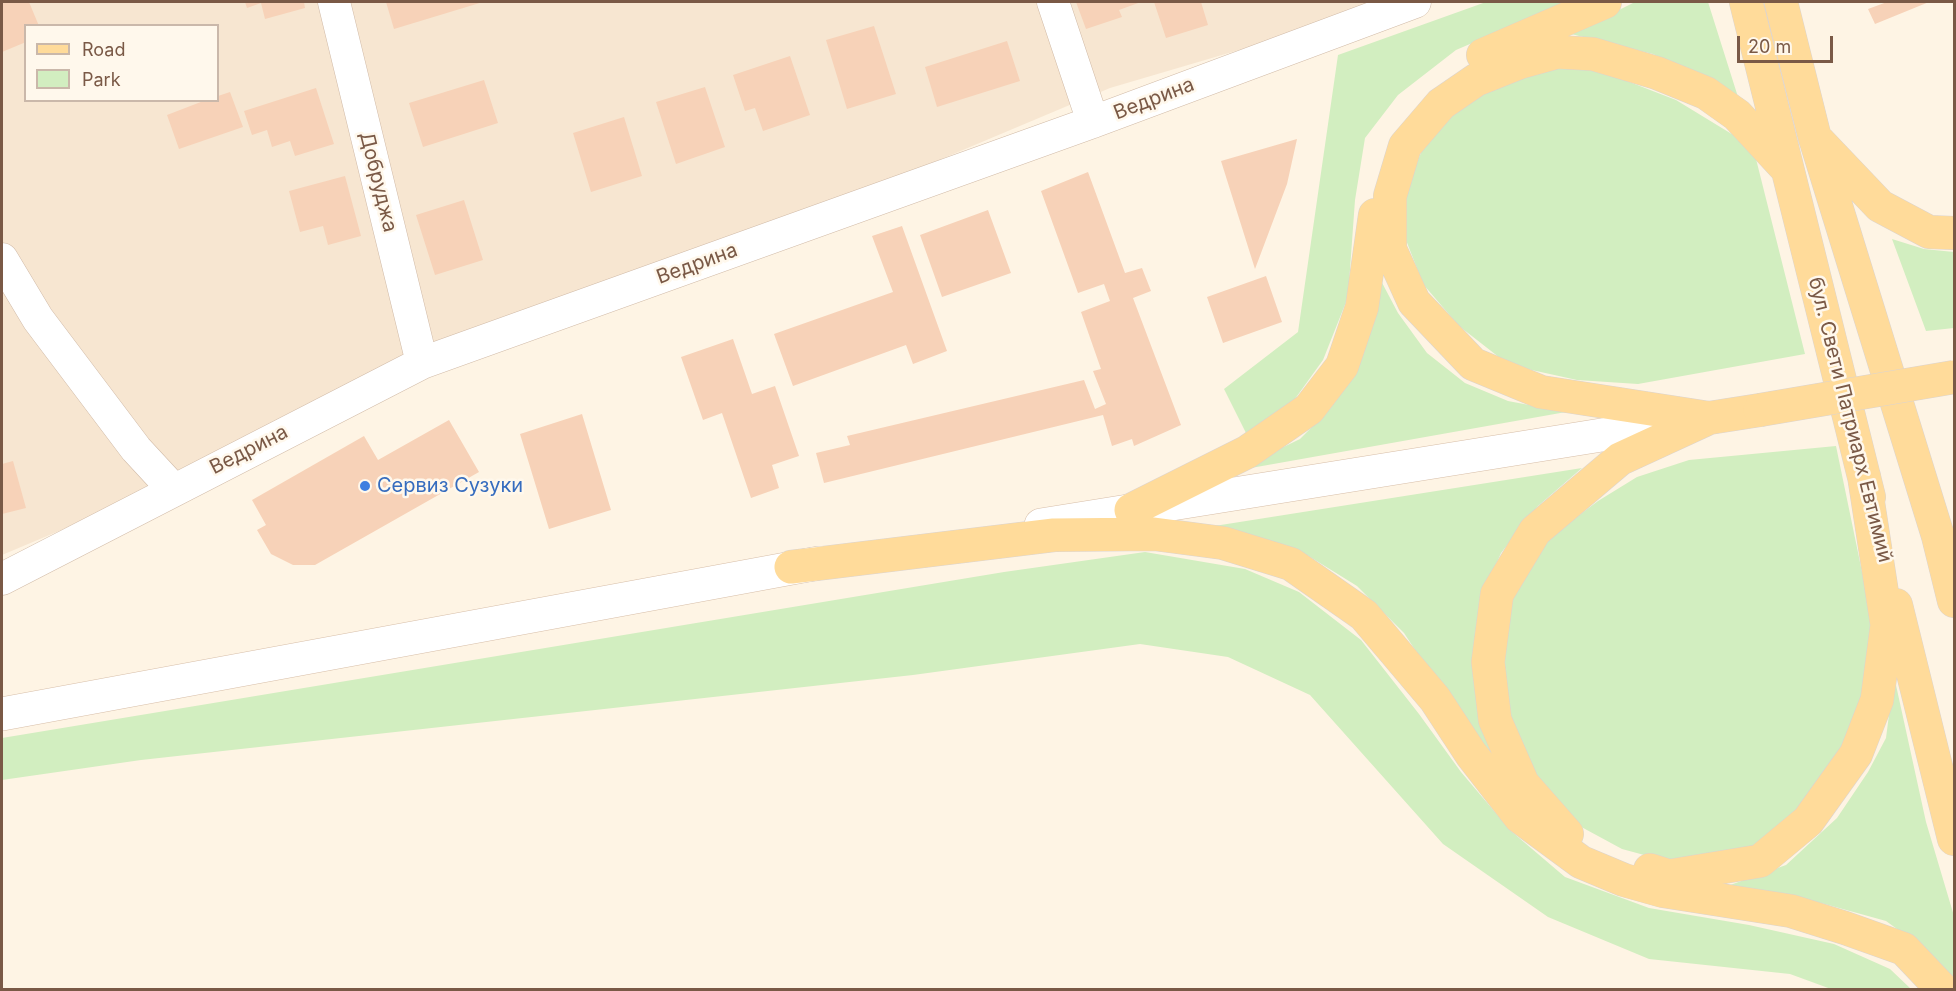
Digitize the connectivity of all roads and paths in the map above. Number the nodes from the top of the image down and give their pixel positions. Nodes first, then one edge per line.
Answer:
1 (334, 2) edge
2 (1053, 2) edge
3 (1415, 2) edge
4 (1605, 2) edge
5 (1746, 2) edge
6 (1781, 2) edge
7 (1093, 122) junction
8 (1815, 138) junction
9 (1787, 169) junction
10 (1954, 232) edge
11 (2, 260) edge
12 (422, 363) junction
13 (1954, 377) edge
14 (1709, 418) junction
15 (1864, 476) junction
16 (173, 489) junction
17 (1131, 510) junction
18 (1938, 536) junction
19 (1954, 565) edge
20 (791, 567) junction
21 (2, 579) edge
22 (1954, 601) edge
23 (2, 714) edge
24 (1954, 839) edge
25 (1943, 990) edge

1 - 12 street, Добруджа
2 - 7 street
3 - 7 street, Ведрина
4 - 17 main road
5 - 9 main road, бул. Свети Патриарх Евтимий
6 - 8 main road
7 - 12 street, Ведрина
8 - 10 main road
8 - 18 main road
9 - 14 main road
9 - 15 main road, бул. Свети Патриарх Евтимий
11 - 16 street
12 - 16 street, Ведрина
13 - 14 main road, bridge
14 - 15 main road
14 - 17 main road
15 - 24 main road, бул. Свети Патриарх Евтимий
16 - 21 street, Ведрина
17 - 20 main road
18 - 19 main road
18 - 22 main road
20 - 23 main road
20 - 25 main road

